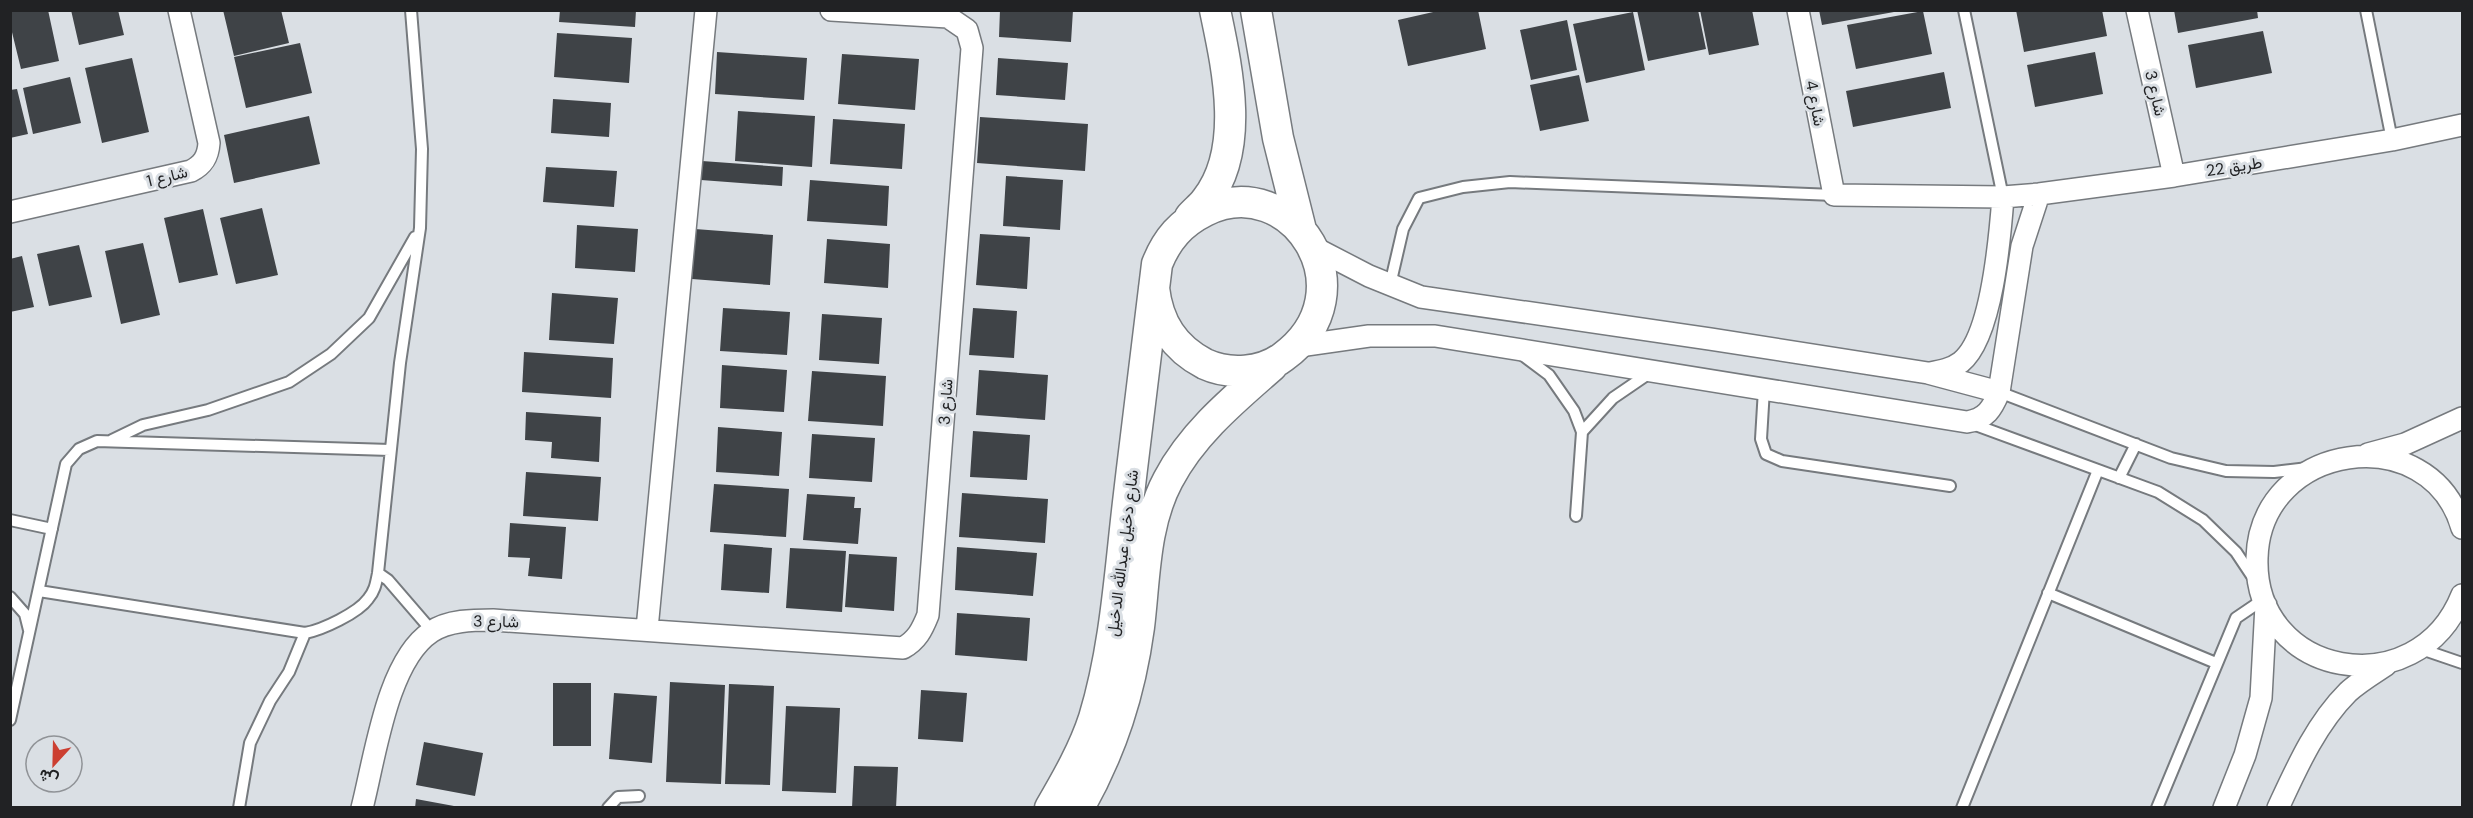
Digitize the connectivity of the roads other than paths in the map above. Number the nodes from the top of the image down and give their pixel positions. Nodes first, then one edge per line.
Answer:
1 (180, 10) edge
2 (411, 10) edge
3 (706, 10) edge
4 (831, 10) edge
5 (1215, 10) edge
6 (1256, 10) edge
7 (1798, 10) edge
8 (1964, 10) edge
9 (2137, 10) edge
10 (2366, 10) edge
11 (2463, 125) edge
12 (2392, 140) junction
13 (2174, 176) junction
14 (2038, 194) junction
15 (1834, 195) junction
16 (2003, 197) junction
17 (10, 212) edge
18 (1187, 220) junction
19 (420, 228) junction
20 (1307, 238) junction
21 (1389, 285) junction
22 (1154, 288) junction
23 (1514, 349) junction
24 (1288, 354) junction
25 (1652, 371) junction
26 (1928, 373) junction
27 (1764, 389) junction
28 (1999, 392) junction
29 (2463, 418) edge
30 (1967, 422) junction
31 (1582, 432) junction
32 (110, 441) junction
33 (2136, 444) junction
34 (390, 450) junction
35 (2362, 456) junction
36 (2315, 467) junction
37 (2098, 470) junction
38 (2120, 478) junction
39 (1950, 486) dead end
40 (1576, 516) dead end
41 (10, 520) edge
42 (2463, 528) edge
43 (52, 529) junction
44 (378, 573) junction
45 (39, 591) junction
46 (2048, 593) junction
47 (2463, 595) edge
48 (10, 597) edge
49 (2264, 598) junction
50 (647, 629) junction
51 (432, 631) junction
52 (30, 633) junction
53 (305, 633) junction
54 (2421, 649) junction
55 (2216, 663) junction
56 (2388, 663) junction
57 (2463, 663) edge
58 (10, 720) edge
59 (639, 796) dead end
60 (239, 807) edge
61 (362, 807) edge
62 (608, 807) edge
63 (1050, 807) edge
64 (1079, 807) edge
65 (1962, 807) edge
66 (2157, 807) edge
67 (2224, 807) edge
68 (2278, 807) edge

1 - 17 street, شارع 1
2 - 19 lane
3 - 50 street
4 - 50 street, شارع 3
5 - 18 street
6 - 20 street
7 - 15 street, شارع 4
8 - 16 lane
9 - 13 street, شارع 3
10 - 12 lane
11 - 12 street, طريق 22
12 - 13 street, طريق 22
13 - 14 street, طريق 22
14 - 16 street, طريق 22
14 - 28 street
15 - 16 street, طريق 22
15 - 21 lane
16 - 26 street
18 - 20 street
18 - 22 street
19 - 32 lane
19 - 34 lane
20 - 21 street
20 - 24 street
21 - 26 street
22 - 24 street
22 - 63 street, شارع دخيل عبدالله الدخيل
23 - 24 street
23 - 25 street
23 - 31 lane
24 - 64 street, شارع دخيل عبدالله الدخيل
25 - 27 street
25 - 31 lane
26 - 28 street
27 - 30 street
27 - 39 lane
28 - 30 street
28 - 33 lane
29 - 35 street
30 - 37 lane
31 - 40 lane
32 - 34 lane
32 - 43 lane
33 - 36 lane
33 - 38 lane
34 - 44 lane
35 - 36 street
35 - 42 street
36 - 49 street
37 - 38 lane
37 - 46 lane
38 - 49 lane
41 - 43 lane
43 - 45 lane
44 - 51 lane
44 - 53 lane
45 - 52 lane
45 - 53 lane
46 - 55 lane
46 - 65 lane
47 - 54 street
48 - 52 lane
49 - 55 lane
49 - 56 street
49 - 67 street
50 - 51 street, شارع 3
51 - 61 street
52 - 58 lane
53 - 60 lane
54 - 56 street
54 - 57 lane
55 - 66 lane
56 - 68 street
59 - 62 lane

